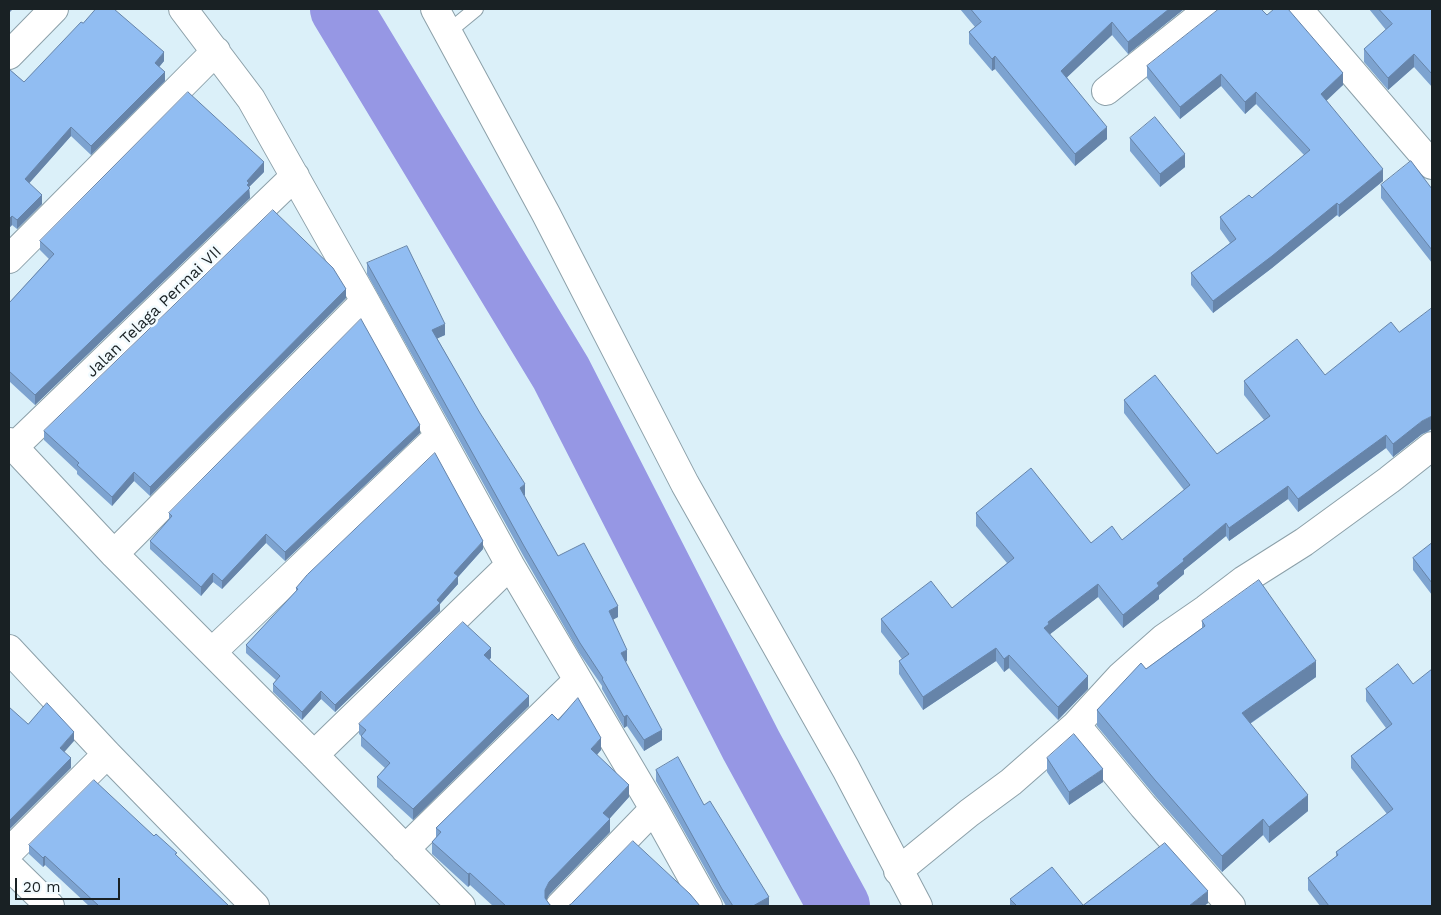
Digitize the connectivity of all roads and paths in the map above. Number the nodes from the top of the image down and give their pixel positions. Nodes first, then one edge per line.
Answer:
1 (54, 9) edge
2 (183, 9) edge
3 (435, 9) edge
4 (476, 9) edge
5 (1209, 9) edge
6 (1298, 9) edge
7 (448, 32) junction
8 (216, 51) junction
9 (9, 55) edge
10 (1106, 91) dead end
11 (1432, 165) edge
12 (295, 176) junction
13 (9, 259) edge
14 (365, 301) junction
15 (440, 436) junction
16 (11, 445) edge
17 (1432, 446) edge
18 (114, 554) junction
19 (510, 565) junction
20 (9, 650) edge
21 (212, 652) junction
22 (577, 681) junction
23 (1076, 725) junction
24 (107, 754) junction
25 (314, 755) junction
26 (654, 810) junction
27 (405, 849) junction
28 (9, 852) edge
29 (9, 866) edge
30 (898, 872) junction
31 (50, 906) edge
32 (255, 906) edge
33 (460, 906) edge
34 (560, 906) edge
35 (708, 906) edge
36 (918, 906) edge
37 (1231, 906) edge

1 - 9 street
2 - 8 street
3 - 7 street
4 - 7 lane
5 - 10 street
6 - 11 street
7 - 30 street
8 - 12 street
8 - 13 street
12 - 14 street
12 - 16 street, Jalan Telaga Permai VII
14 - 15 street
14 - 18 street
15 - 19 street
15 - 21 street
16 - 18 street
17 - 23 street
18 - 21 street
19 - 22 street
19 - 25 street
20 - 24 street
21 - 25 street
22 - 26 street
22 - 27 street
23 - 30 street
23 - 37 street
24 - 28 street
24 - 32 street
25 - 27 street
26 - 34 street
26 - 35 street
27 - 33 street
29 - 31 street
30 - 36 street

